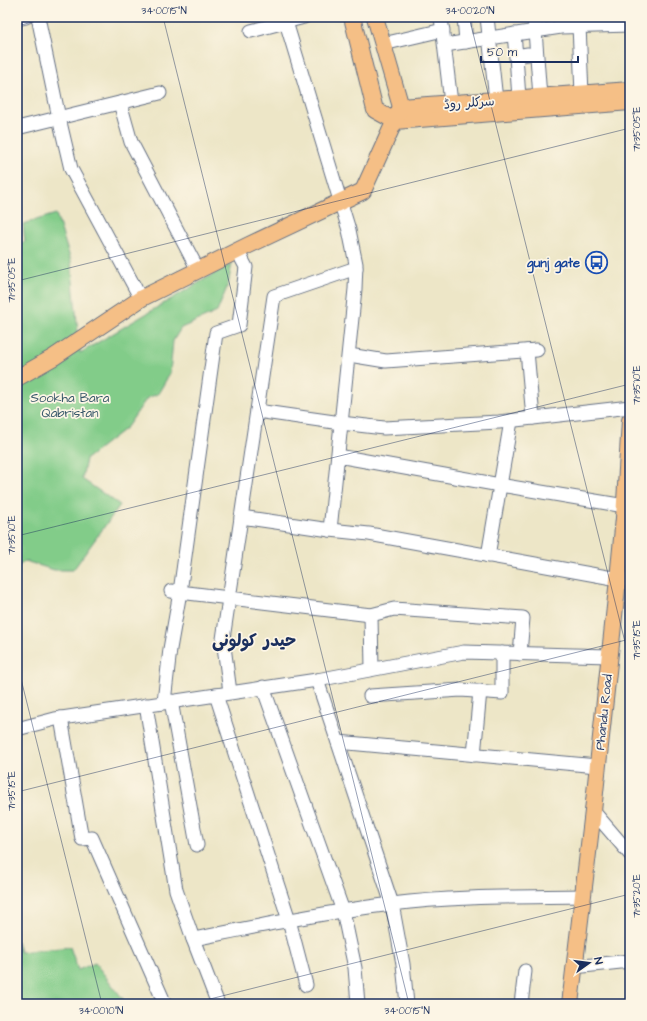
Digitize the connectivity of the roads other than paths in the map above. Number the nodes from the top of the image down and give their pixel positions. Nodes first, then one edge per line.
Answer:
1 (26, 17) edge
2 (38, 17) edge
3 (304, 17) edge
4 (352, 17) edge
5 (375, 17) edge
6 (464, 17) edge
7 (487, 17) edge
8 (534, 17) edge
9 (17, 19) edge
10 (286, 22) junction
11 (561, 22) edge
12 (442, 23) edge
13 (630, 25) edge
14 (579, 26) junction
15 (251, 31) dead end
16 (536, 31) junction
17 (514, 34) junction
18 (490, 38) junction
19 (466, 42) junction
20 (383, 44) junction
21 (445, 45) junction
22 (630, 90) edge
23 (582, 93) junction
24 (160, 94) dead end
25 (540, 97) junction
26 (519, 98) junction
27 (496, 100) junction
28 (630, 102) edge
29 (120, 103) junction
30 (451, 103) junction
31 (398, 114) junction
32 (59, 118) junction
33 (17, 128) edge
34 (341, 202) junction
35 (237, 250) junction
36 (356, 268) junction
37 (198, 270) junction
38 (141, 299) junction
39 (348, 355) junction
40 (17, 378) edge
41 (630, 407) edge
42 (257, 411) junction
43 (533, 418) junction
44 (630, 420) edge
45 (511, 421) junction
46 (341, 423) junction
47 (338, 456) junction
48 (500, 485) junction
49 (626, 515) edge
50 (241, 517) junction
51 (330, 530) junction
52 (488, 556) junction
53 (624, 579) edge
54 (175, 592) junction
55 (229, 598) junction
56 (371, 615) junction
57 (502, 653) junction
58 (520, 654) junction
59 (609, 656) junction
60 (372, 669) junction
61 (316, 680) junction
62 (263, 687) junction
63 (480, 691) junction
64 (230, 692) junction
65 (216, 694) junction
66 (370, 696) dead end
67 (168, 702) junction
68 (146, 705) junction
69 (61, 718) junction
70 (17, 729) edge
71 (338, 742) junction
72 (474, 755) junction
73 (597, 766) junction
74 (592, 811) junction
75 (625, 843) edge
76 (197, 845) dead end
77 (630, 854) edge
78 (582, 896) junction
79 (392, 904) junction
80 (343, 911) junction
81 (289, 920) junction
82 (193, 939) junction
83 (630, 960) edge
84 (574, 967) junction
85 (525, 971) dead end
86 (306, 985) dead end
87 (165, 1004) edge
88 (218, 1004) edge
89 (358, 1004) edge
90 (407, 1004) edge
91 (521, 1004) edge
92 (570, 1004) edge

1 - 9 street
2 - 32 street
3 - 10 street
4 - 31 main road
5 - 20 main road
6 - 19 street
7 - 18 street
8 - 16 street
10 - 15 street
10 - 34 street
11 - 14 street
11 - 16 street
12 - 20 street
12 - 21 street
13 - 14 street
14 - 23 street
16 - 17 street
16 - 25 street
17 - 18 street
17 - 26 street
18 - 19 street
18 - 27 street
19 - 21 street
20 - 31 main road
21 - 30 street
22 - 23 main road, سرکلر روڈ
23 - 25 main road, سرکلر روڈ
24 - 29 street
25 - 26 main road, سرکلر روڈ
26 - 27 main road, سرکلر روڈ
27 - 30 main road, سرکلر روڈ
28 - 31 main road
29 - 32 street
29 - 37 street
30 - 31 main road, سرکلر روڈ
31 - 34 main road
32 - 33 street
32 - 38 street
34 - 35 main road
34 - 36 street
35 - 37 main road
35 - 54 street
36 - 39 street
36 - 42 street
37 - 38 main road
38 - 40 main road
39 - 43 street
39 - 46 street
41 - 43 street
42 - 46 street
42 - 50 street
43 - 45 street
44 - 49 main road, Phandu Road
45 - 46 street
45 - 48 street
46 - 47 street
47 - 48 street
47 - 51 street
48 - 49 street
48 - 52 street
49 - 53 main road, Phandu Road
50 - 51 street
50 - 55 street
51 - 52 street
52 - 53 street
53 - 59 main road, Phandu Road
54 - 55 street
54 - 67 street
55 - 56 street
55 - 64 street
56 - 58 street
56 - 60 street
57 - 58 street
57 - 60 street
57 - 63 street
58 - 59 street
59 - 73 main road, Phandu Road
60 - 61 street
61 - 62 street
61 - 71 street
62 - 64 street
62 - 80 street
63 - 66 street
63 - 72 street
64 - 65 street
65 - 67 street
65 - 81 street
67 - 68 street
67 - 76 street
68 - 69 street
68 - 82 street
69 - 70 street
69 - 87 street
71 - 72 street
71 - 79 street
72 - 73 street
73 - 74 main road, Phandu Road
74 - 75 street
74 - 78 main road, Phandu Road
75 - 77 street
78 - 79 street
78 - 84 main road, Phandu Road
79 - 80 street
79 - 90 street
80 - 81 street
80 - 89 street
81 - 82 street
81 - 86 street
82 - 88 street
83 - 84 street
84 - 92 main road, Phandu Road
85 - 91 street

